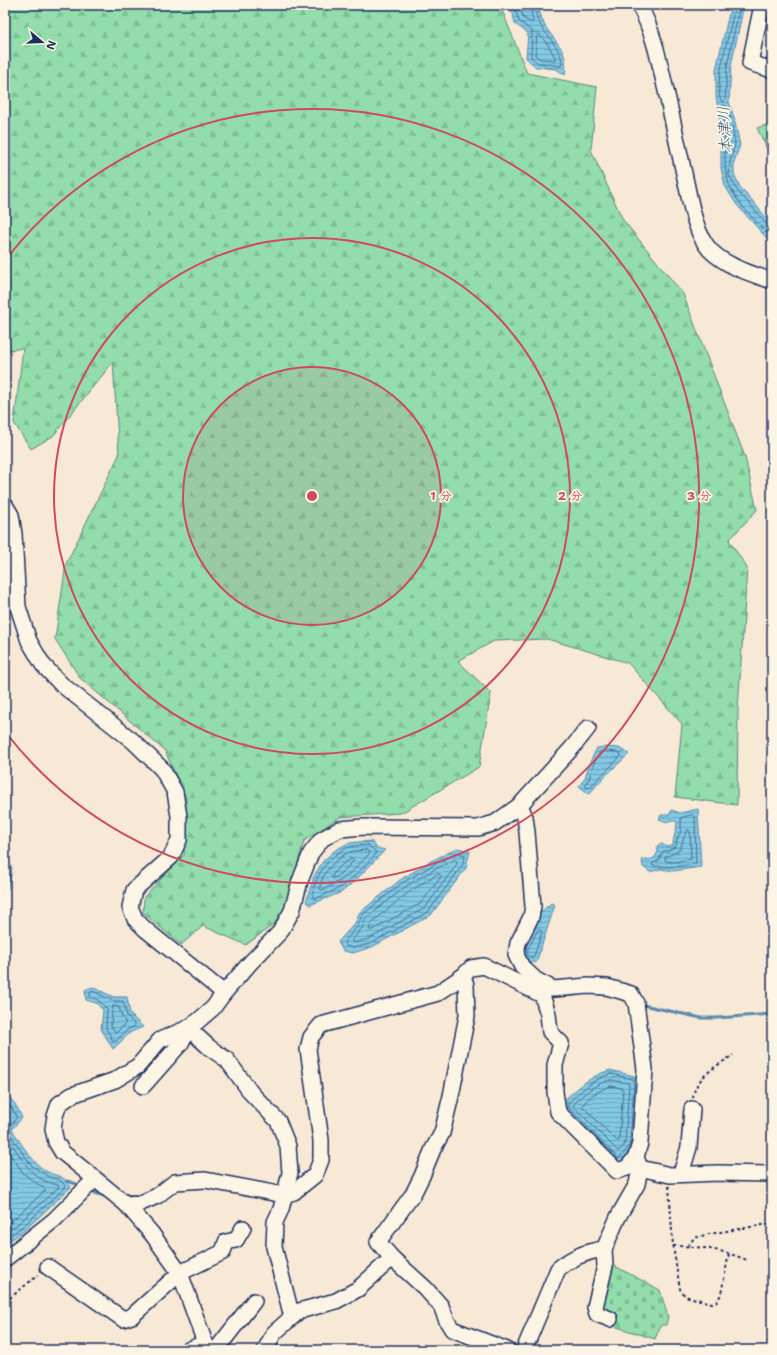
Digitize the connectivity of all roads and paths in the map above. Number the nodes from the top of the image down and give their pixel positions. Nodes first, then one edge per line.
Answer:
1 (639, 5) edge
2 (762, 5) edge
3 (772, 70) edge
4 (772, 281) edge
5 (5, 505) edge
6 (588, 728) dead end
7 (520, 805) junction
8 (463, 976) junction
9 (224, 993) junction
10 (188, 1028) junction
11 (733, 1055) dead end
12 (143, 1086) dead end
13 (692, 1109) joint
14 (638, 1163) junction
15 (772, 1174) edge
16 (675, 1175) junction
17 (95, 1179) junction
18 (284, 1195) junction
19 (126, 1204) junction
20 (768, 1224) dead end
21 (243, 1228) dead end
22 (674, 1246) junction
23 (688, 1246) junction
24 (604, 1249) junction
25 (729, 1253) junction
26 (392, 1258) junction
27 (5, 1259) edge
28 (747, 1260) dead end
29 (48, 1267) joint
30 (180, 1273) junction
31 (254, 1301) dead end
32 (5, 1302) edge
33 (292, 1317) junction
34 (610, 1319) dead end
35 (210, 1348) edge
36 (188, 1350) edge
37 (265, 1350) edge
38 (507, 1350) edge
39 (524, 1350) edge

1 - 4 street
2 - 3 street
5 - 9 street
6 - 7 street
7 - 9 street
7 - 14 street
8 - 14 street
8 - 18 street
8 - 26 street
9 - 10 street
10 - 12 street
10 - 17 street
10 - 18 street
11 - 13 path
13 - 16 street
14 - 16 street
14 - 24 street
15 - 16 street
16 - 22 path
17 - 19 street
17 - 27 street
18 - 19 street
18 - 33 street
19 - 30 street
20 - 23 path
21 - 30 street
22 - 23 path
22 - 25 path
23 - 25 path
24 - 34 street
24 - 39 street
25 - 28 path
26 - 33 street
26 - 38 street
29 - 30 street
29 - 32 path
30 - 35 street
31 - 35 street
33 - 37 street
35 - 36 street

